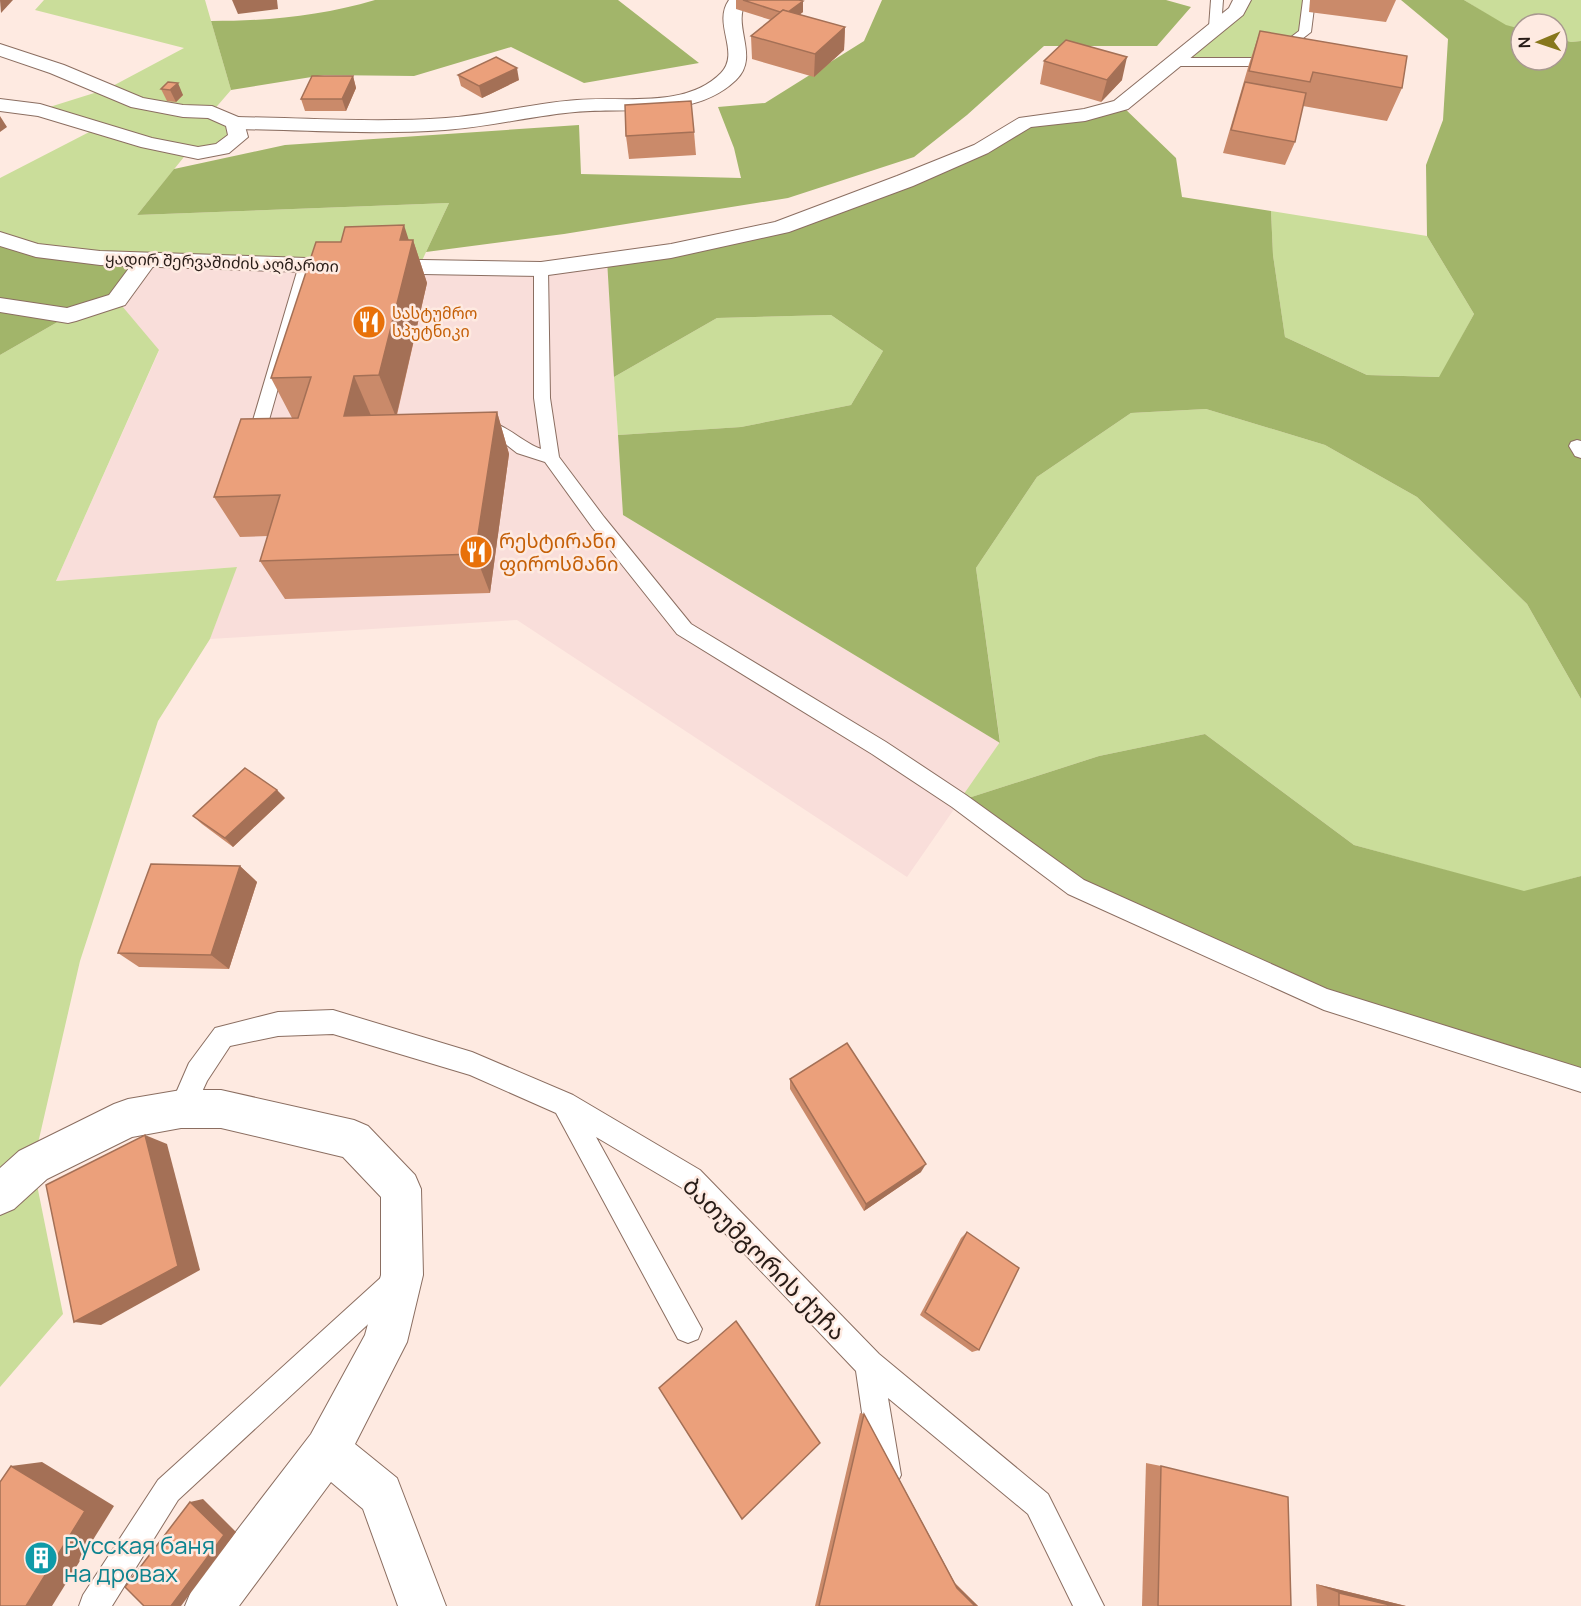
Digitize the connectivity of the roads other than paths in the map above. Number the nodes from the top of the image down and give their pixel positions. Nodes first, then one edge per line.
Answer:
1 (738, 0) edge
2 (1217, 0) edge
3 (1242, 0) edge
4 (1309, 0) edge
5 (1215, 27) junction
6 (0, 50) edge
7 (1171, 62) junction
8 (0, 105) edge
9 (236, 123) junction
10 (0, 238) edge
11 (146, 261) junction
12 (306, 265) junction
13 (541, 269) junction
14 (0, 305) edge
15 (467, 426) edge
16 (276, 449) edge
17 (551, 458) junction
18 (1581, 1080) edge
19 (564, 1104) junction
20 (181, 1109) junction
21 (0, 1195) edge
22 (402, 1275) junction
23 (688, 1329) dead end
24 (869, 1364) junction
25 (327, 1450) junction
26 (890, 1504) edge
27 (94, 1606) edge
28 (209, 1606) edge
29 (422, 1606) edge
30 (1089, 1606) edge

1 - 9 street
2 - 5 lane
3 - 5 street, ყადირ შერვაშიძის აღმართი
4 - 7 lane
5 - 7 street, ყადირ შერვაშიძის აღმართი
6 - 9 street
7 - 13 street, ყადირ შერვაშიძის აღმართი
8 - 9 street
10 - 11 street, ყადირ შერვაშიძის აღმართი
11 - 12 street, ყადირ შერვაშიძის აღმართი
11 - 14 street
12 - 13 street, ყადირ შერვაშიძის აღმართი
12 - 16 lane
13 - 17 lane
15 - 17 lane
17 - 18 lane
19 - 20 lane, ბათუმგორის ქუჩა
19 - 23 lane
19 - 24 lane, ბათუმგორის ქუჩა
20 - 21 street
20 - 22 street
22 - 25 street
22 - 27 lane
24 - 26 lane
24 - 30 lane, ბათუმგორის ქუჩა
25 - 28 street
25 - 29 street

